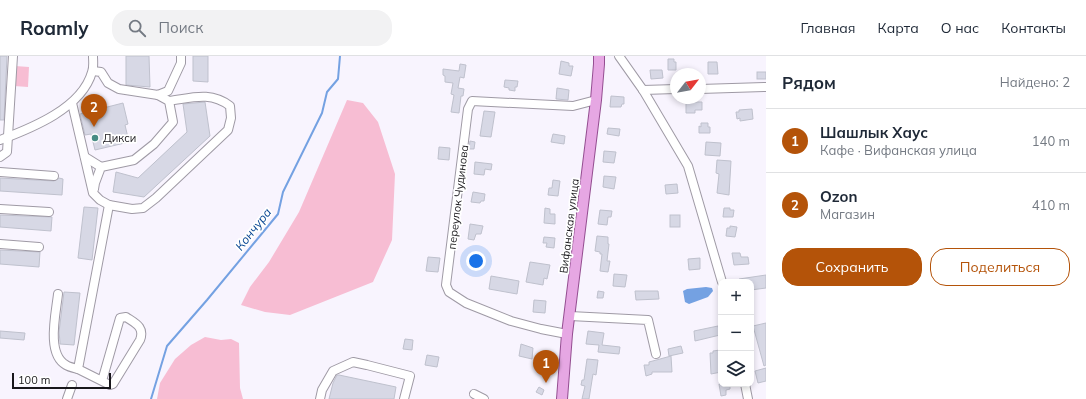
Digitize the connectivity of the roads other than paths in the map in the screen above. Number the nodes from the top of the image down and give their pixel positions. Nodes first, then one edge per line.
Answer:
1 (13, 56) edge
2 (93, 56) edge
3 (181, 56) edge
4 (599, 56) edge
5 (619, 56) edge
6 (93, 71) junction
7 (766, 87) edge
8 (670, 89) edge
9 (706, 89) edge
10 (644, 90) junction
11 (158, 95) junction
12 (596, 100) junction
13 (169, 101) junction
14 (72, 103) junction
15 (0, 127) edge
16 (9, 128) junction
17 (9, 137) junction
18 (0, 140) edge
19 (85, 156) junction
20 (0, 157) edge
21 (102, 167) junction
22 (0, 172) edge
23 (54, 176) dead end
24 (93, 193) junction
25 (109, 205) junction
26 (0, 209) edge
27 (49, 212) dead end
28 (0, 244) edge
29 (39, 247) dead end
30 (721, 279) edge
31 (58, 294) dead end
32 (570, 316) junction
33 (567, 334) junction
34 (656, 354) dead end
35 (78, 369) junction
36 (102, 381) junction
37 (72, 385) dead end
38 (746, 387) edge
39 (474, 394) dead end
40 (563, 394) edge
41 (67, 399) edge
42 (320, 399) edge
43 (404, 399) edge
44 (484, 399) edge
45 (557, 399) edge
46 (748, 399) edge

1 - 16 street
2 - 6 street
3 - 11 street
4 - 12 main road, Вифанская улица
5 - 10 street
6 - 11 street
6 - 14 street
7 - 9 street
8 - 10 street
10 - 30 street
11 - 13 street
12 - 32 main road, Вифанская улица
12 - 33 street, переулок Чудинова
13 - 21 street
13 - 25 street
14 - 17 street
14 - 19 street
15 - 16 street
16 - 17 street
17 - 18 street
17 - 20 street
19 - 21 street
19 - 24 street
21 - 24 street
22 - 23 street
24 - 25 street
25 - 35 street
26 - 27 street
28 - 29 street
31 - 35 street
32 - 33 main road, Вифанская улица
32 - 34 street
33 - 40 main road, Вифанская улица
35 - 36 street
36 - 36 street
37 - 41 street
38 - 46 street
39 - 44 street
40 - 45 main road
42 - 43 street

